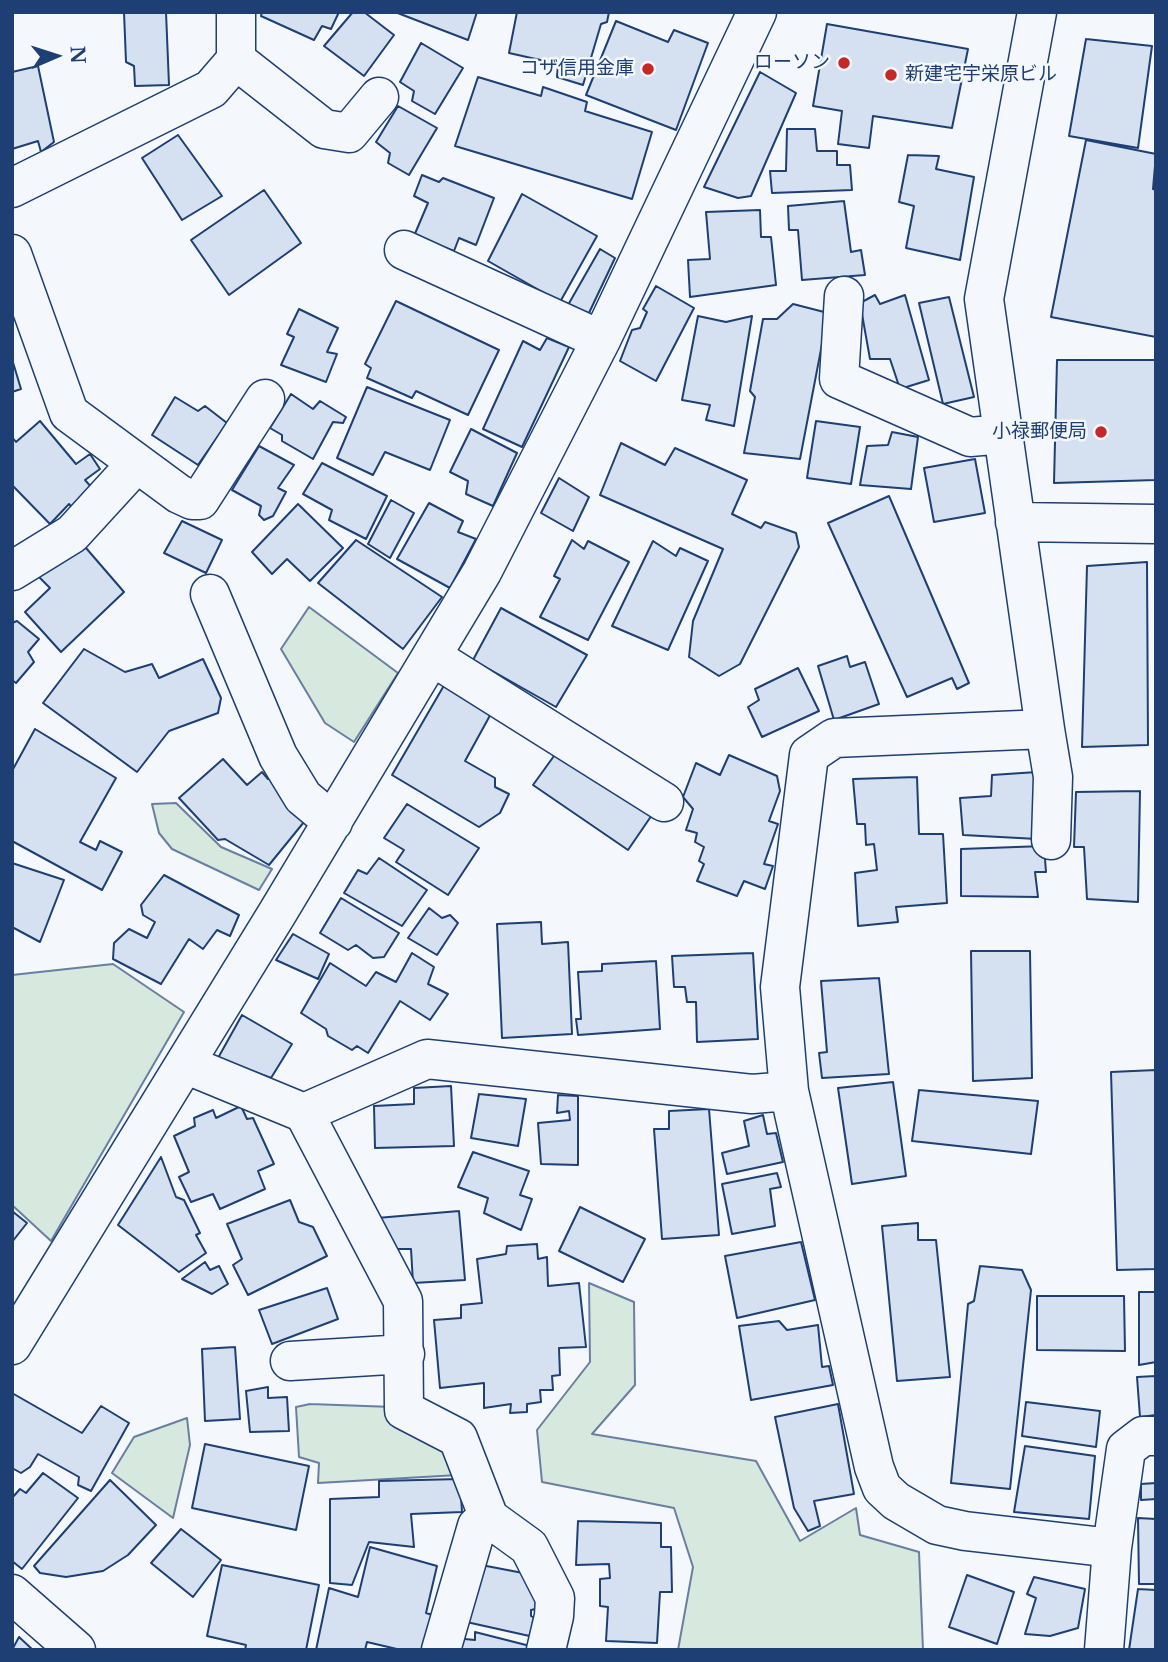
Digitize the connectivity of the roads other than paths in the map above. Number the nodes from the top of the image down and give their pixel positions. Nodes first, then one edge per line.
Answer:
1 (236, 12) edge
2 (757, 12) edge
3 (1037, 12) edge
4 (236, 60) junction
5 (379, 97) dead end
6 (12, 188) edge
7 (404, 250) dead end
8 (12, 254) edge
9 (844, 296) dead end
10 (601, 340) junction
11 (265, 399) dead end
12 (1003, 434) junction
13 (137, 464) junction
14 (1015, 523) junction
15 (1156, 524) edge
16 (12, 571) edge
17 (210, 593) dead end
18 (433, 657) junction
19 (1045, 729) junction
20 (664, 802) dead end
21 (333, 821) junction
22 (1051, 840) dead end
23 (185, 1064) junction
24 (789, 1091) junction
25 (304, 1113) junction
26 (12, 1345) edge
27 (405, 1354) junction
28 (290, 1361) dead end
29 (1156, 1436) edge
30 (489, 1518) junction
31 (1112, 1548) junction
32 (12, 1594) edge
33 (76, 1650) edge
34 (441, 1650) edge
35 (546, 1650) edge
36 (1104, 1650) edge

1 - 4 street
2 - 10 street
3 - 12 street
4 - 5 street
4 - 6 street
7 - 10 street
8 - 13 street
9 - 12 street
10 - 18 street
11 - 13 street
12 - 14 street
13 - 16 street
14 - 15 street
14 - 19 street
17 - 21 street
18 - 20 street
18 - 21 street
19 - 22 street
19 - 24 street
21 - 23 street
23 - 25 street
23 - 26 street
24 - 25 street
24 - 31 street
25 - 27 street
27 - 28 street
27 - 30 street
29 - 31 street
30 - 34 street
30 - 35 street
31 - 36 street
32 - 33 street

